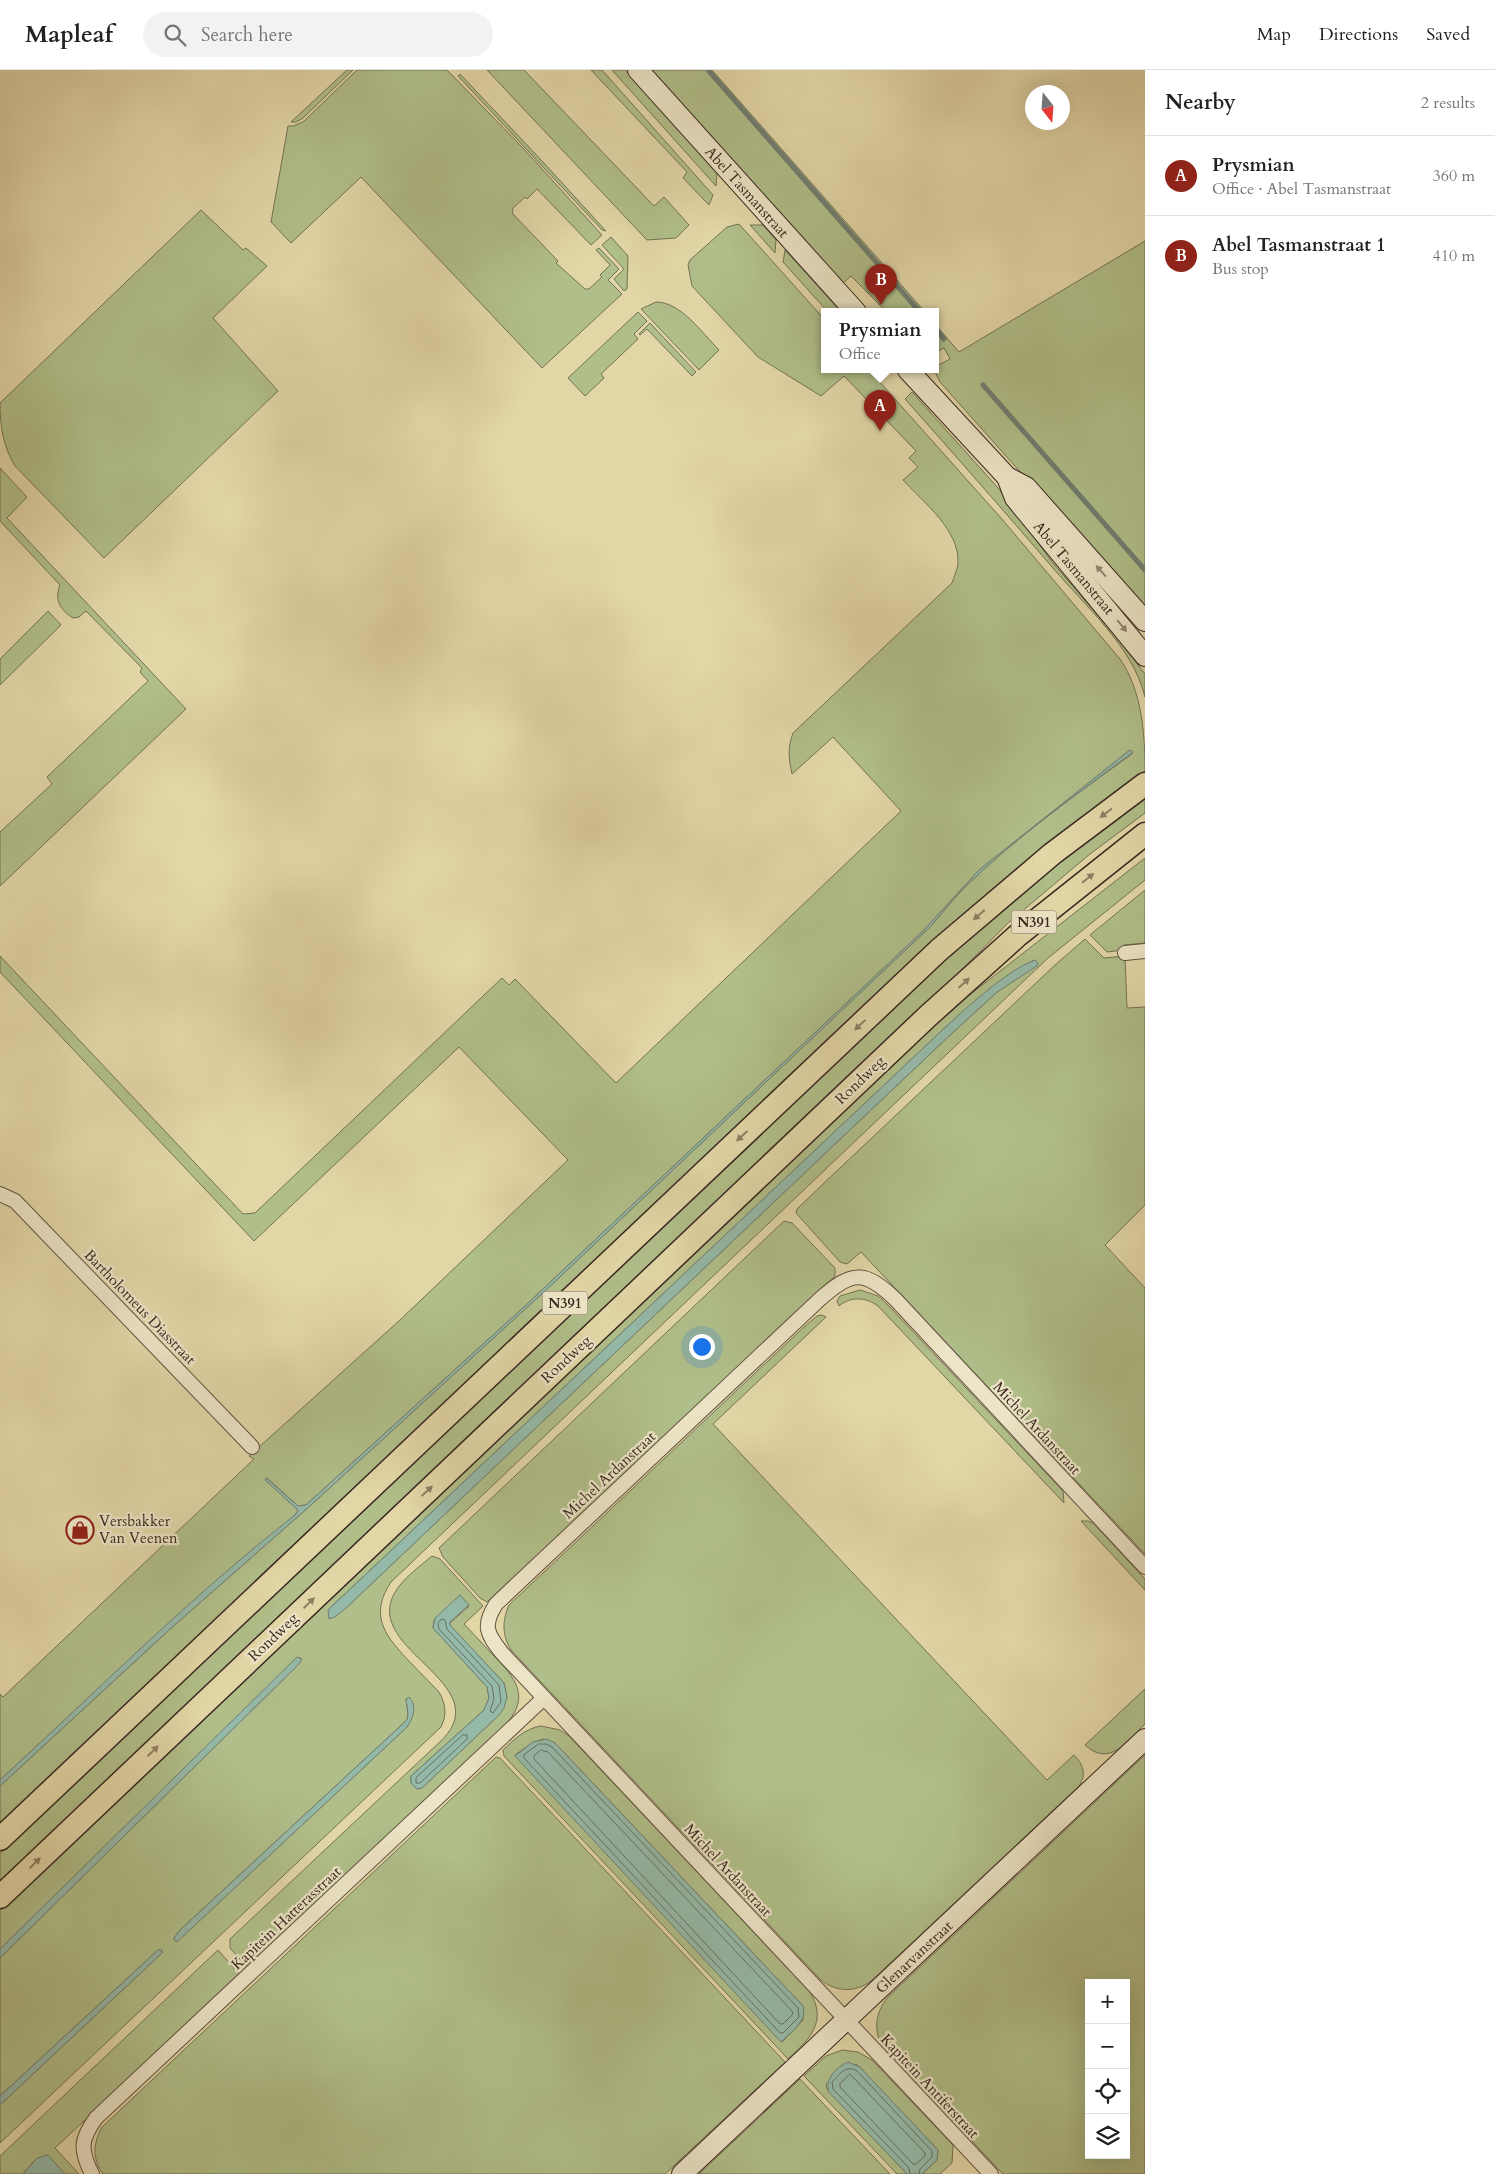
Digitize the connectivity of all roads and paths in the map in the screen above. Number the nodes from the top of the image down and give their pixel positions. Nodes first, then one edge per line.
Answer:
1 (638, 70) edge
2 (852, 308) edge
3 (911, 373) edge
4 (1007, 477) junction
5 (1145, 621) edge
6 (1145, 656) edge
7 (1145, 784) edge
8 (1145, 834) edge
9 (1145, 952) edge
10 (1125, 953) dead end
11 (0, 1194) edge
12 (252, 1448) dead end
13 (1145, 1567) edge
14 (544, 1698) junction
15 (1145, 1740) edge
16 (0, 1839) edge
17 (0, 1897) edge
18 (846, 2020) junction
19 (92, 2174) edge
20 (682, 2174) edge
21 (991, 2174) edge

1 - 2 street, Abel Tasmanstraat
3 - 4 street, Abel Tasmanstraat
5 -> 4 street, Abel Tasmanstraat
4 -> 6 street, Abel Tasmanstraat
7 -> 16 main road, N391
17 -> 8 main road, Rondweg / N391
9 - 10 street
11 - 12 street, Bartholomeus Diasstraat
13 - 14 street, Michel Ardanstraat
14 - 18 street, Michel Ardanstraat
14 - 19 street, Kapitein Hatterasstraat
15 - 18 street, Glenarvanstraat
18 - 20 street, Glenarvanstraat
18 - 21 street, Kapitein Antiferstraat

